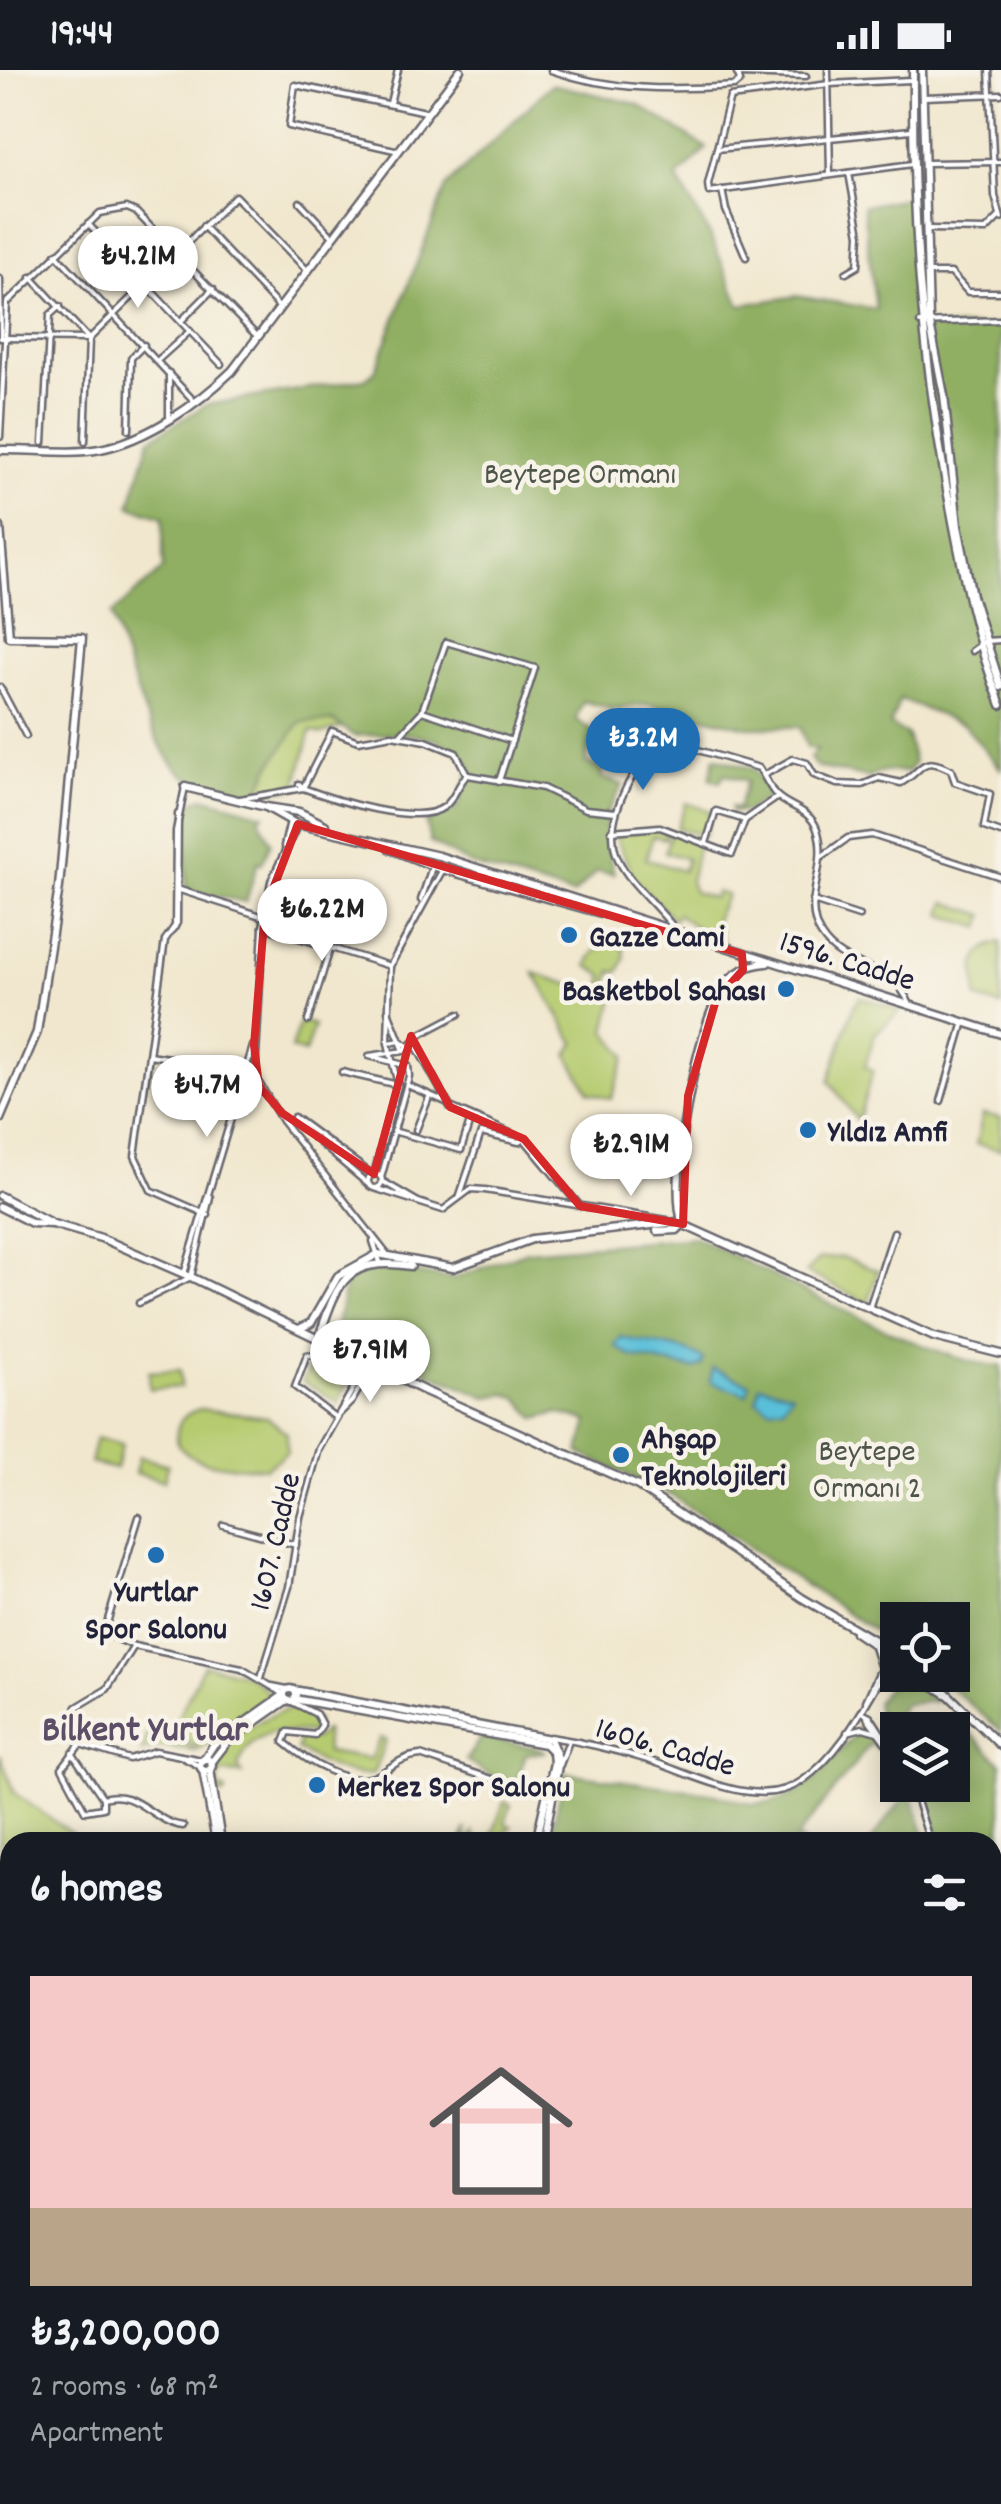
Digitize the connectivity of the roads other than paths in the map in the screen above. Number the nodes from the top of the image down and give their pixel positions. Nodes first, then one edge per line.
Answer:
1 (398, 70) edge
2 (460, 70) edge
3 (552, 70) edge
4 (828, 70) edge
5 (913, 70) edge
6 (922, 70) edge
7 (989, 70) edge
8 (737, 72) edge
9 (806, 76) dead end
10 (913, 80) junction
11 (829, 84) junction
12 (990, 94) junction
13 (1001, 94) edge
14 (924, 98) dead end
15 (390, 104) junction
16 (426, 112) junction
17 (912, 130) junction
18 (830, 135) junction
19 (717, 149) junction
20 (399, 150) junction
21 (992, 162) junction
22 (1001, 162) edge
23 (926, 163) dead end
24 (912, 164) junction
25 (849, 172) junction
26 (830, 175) junction
27 (722, 190) junction
28 (300, 202) dead end
29 (1000, 217) edge
30 (88, 224) junction
31 (203, 226) junction
32 (928, 229) dead end
33 (333, 237) junction
34 (176, 250) junction
35 (56, 254) junction
36 (746, 257) dead end
37 (308, 270) junction
38 (846, 273) dead end
39 (930, 274) dead end
40 (32, 277) junction
41 (0, 279) edge
42 (144, 282) junction
43 (213, 289) junction
44 (1001, 292) edge
45 (60, 306) junction
46 (278, 306) junction
47 (114, 312) junction
48 (1001, 320) edge
49 (181, 322) junction
50 (920, 323) junction
51 (930, 323) junction
52 (190, 331) junction
53 (257, 336) junction
54 (3, 337) edge
55 (48, 339) junction
56 (88, 339) junction
57 (144, 345) junction
58 (158, 360) junction
59 (222, 364) dead end
60 (169, 373) junction
61 (944, 394) junction
62 (930, 396) junction
63 (195, 402) junction
64 (169, 417) junction
65 (130, 430) dead end
66 (0, 437) edge
67 (86, 441) dead end
68 (44, 443) dead end
69 (0, 450) edge
70 (0, 527) edge
71 (998, 641) edge
72 (983, 647) junction
73 (0, 687) edge
74 (1001, 687) edge
75 (1001, 705) edge
76 (422, 711) junction
77 (607, 723) dead end
78 (26, 736) dead end
79 (399, 736) junction
80 (512, 741) junction
81 (674, 744) junction
82 (467, 774) junction
83 (764, 774) junction
84 (499, 781) junction
85 (301, 786) junction
86 (185, 787) joint
87 (778, 797) junction
88 (240, 799) junction
89 (616, 812) junction
90 (178, 814) junction
91 (295, 818) junction
92 (744, 820) junction
93 (611, 831) junction
94 (1001, 833) edge
95 (706, 843) junction
96 (382, 844) junction
97 (438, 856) junction
98 (821, 857) junction
99 (447, 859) junction
100 (432, 866) junction
101 (442, 870) junction
102 (1001, 877) edge
103 (180, 890) junction
104 (813, 901) junction
105 (420, 905) junction
106 (859, 916) dead end
107 (264, 917) junction
108 (175, 927) junction
109 (263, 927) junction
110 (676, 932) junction
111 (330, 949) junction
112 (739, 952) junction
113 (773, 963) junction
114 (390, 966) junction
115 (743, 970) junction
116 (910, 1005) junction
117 (386, 1006) junction
118 (459, 1014) dead end
119 (965, 1020) junction
120 (308, 1021) dead end
121 (1001, 1031) edge
122 (401, 1041) junction
123 (388, 1043) junction
124 (254, 1044) junction
125 (409, 1047) junction
126 (149, 1055) junction
127 (393, 1056) junction
128 (223, 1066) junction
129 (247, 1070) junction
130 (342, 1072) dead end
131 (254, 1073) junction
132 (244, 1078) junction
133 (250, 1082) junction
134 (398, 1085) junction
135 (407, 1086) junction
136 (430, 1095) junction
137 (268, 1098) junction
138 (941, 1101) dead end
139 (446, 1102) junction
140 (238, 1104) junction
141 (285, 1111) junction
142 (470, 1118) junction
143 (0, 1120) edge
144 (291, 1120) junction
145 (416, 1130) dead end
146 (394, 1131) junction
147 (524, 1139) junction
148 (373, 1174) junction
149 (382, 1179) junction
150 (371, 1186) junction
151 (460, 1195) junction
152 (0, 1196) edge
153 (422, 1204) junction
154 (580, 1206) junction
155 (0, 1207) edge
156 (205, 1214) junction
157 (680, 1223) junction
158 (53, 1224) junction
159 (894, 1232) dead end
160 (383, 1258) junction
161 (188, 1276) junction
162 (139, 1303) dead end
163 (869, 1309) junction
164 (311, 1323) junction
165 (296, 1330) junction
166 (315, 1339) junction
167 (1001, 1354) edge
168 (324, 1357) dead end
169 (369, 1364) junction
170 (392, 1376) junction
171 (362, 1384) junction
172 (335, 1417) junction
173 (139, 1517) dead end
174 (223, 1524) dead end
175 (296, 1545) junction
176 (846, 1625) junction
177 (134, 1646) junction
178 (880, 1646) edge
179 (874, 1647) junction
180 (880, 1649) edge
181 (880, 1668) joint
182 (261, 1678) junction
183 (880, 1680) edge
184 (944, 1692) edge
185 (947, 1692) edge
186 (288, 1695) junction
187 (952, 1697) junction
188 (866, 1700) junction
189 (863, 1713) junction
190 (848, 1732) junction
191 (878, 1732) junction
192 (880, 1734) edge
193 (880, 1734) edge
194 (546, 1736) junction
195 (569, 1740) junction
196 (80, 1744) junction
197 (1001, 1746) edge
198 (72, 1753) junction
199 (205, 1765) junction
200 (558, 1770) junction
201 (518, 1788) dead end
202 (103, 1798) junction
203 (917, 1802) edge
204 (83, 1807) junction
205 (77, 1810) dead end
206 (183, 1826) dead end
207 (216, 1832) edge
208 (542, 1832) edge
209 (542, 1832) edge
210 (927, 1832) edge

1 - 15 street
2 - 16 street
3 - 8 street
4 - 11 street
5 - 10 street
6 - 51 street
7 - 12 street
8 - 9 street
10 - 11 street
10 - 17 street
11 - 18 street
11 - 19 street
12 - 13 street
12 - 14 street
12 - 21 street
15 - 16 street
15 - 20 street
16 - 20 street
17 - 18 street
17 - 24 street
18 - 19 street
18 - 26 street
19 - 27 street
20 - 33 street
21 - 22 street
21 - 23 street
21 - 29 street
24 - 25 street
24 - 50 street
25 - 26 street
25 - 38 street
26 - 27 street
27 - 36 street
28 - 33 street
29 - 32 street
30 - 34 street
30 - 35 street
30 - 42 street
31 - 34 street
31 - 37 street
31 - 46 street
33 - 37 street
34 - 42 street
34 - 43 street
35 - 40 street
35 - 47 street
37 - 46 street
39 - 44 street
40 - 45 street
40 - 54 street
41 - 54 street
42 - 47 street
42 - 49 street
43 - 49 street
43 - 53 street
45 - 55 street
45 - 56 street
46 - 53 street
47 - 56 street
47 - 57 street
48 - 51 street
49 - 52 street
50 - 51 street
50 - 62 street
51 - 61 street
52 - 58 street
52 - 59 street
53 - 63 street
54 - 55 street
54 - 66 street
55 - 56 street
55 - 68 street
56 - 67 street
57 - 58 street
57 - 65 street
58 - 60 street
60 - 63 street
60 - 64 street
61 - 62 street
61 - 72 street
62 - 72 street
63 - 64 street
64 - 69 street
70 - 143 street
71 - 72 street
72 - 74 street
72 - 75 street
73 - 78 street
76 - 79 street
76 - 80 street
76 - 80 street
77 - 81 street
79 - 82 street
79 - 85 street
80 - 84 street
81 - 83 street
81 - 89 street
82 - 84 street
82 - 85 street
83 - 87 street
83 - 94 street
84 - 89 street
85 - 88 street
86 - 88 street
86 - 90 street
87 - 92 street
87 - 98 street
88 - 91 street
89 - 93 street
90 - 103 street
90 - 108 street
91 - 96 street
91 - 107 street
92 - 95 street
92 - 95 street
93 - 95 street
93 - 110 street
96 - 97 street, 1596. Cadde
96 - 100 street, 1596. Cadde
97 - 99 street, 1596. Cadde
97 - 100 street
98 - 102 street
98 - 104 street
99 - 101 street
99 - 110 street, 1596. Cadde
100 - 101 street, 1596. Cadde
100 - 105 street
101 - 105 street
101 - 110 street, 1596. Cadde
103 - 107 street
103 - 108 street
104 - 106 street
104 - 116 street
105 - 114 street
107 - 109 street
108 - 126 street
109 - 111 street
109 - 124 street
110 - 112 street, 1596. Cadde
111 - 114 street
111 - 120 street
112 - 113 street, 1596. Cadde
112 - 115 street
113 - 115 street
113 - 116 street, 1596. Cadde
114 - 117 street
115 - 157 street
116 - 119 street, 1596. Cadde
117 - 122 street
117 - 123 street
118 - 125 street
119 - 121 street, 1596. Cadde
119 - 138 street
122 - 123 street
122 - 125 street
123 - 127 street
124 - 129 street
124 - 131 street
125 - 127 street
125 - 135 street
125 - 139 street
126 - 128 street
126 - 156 street
127 - 134 street
128 - 129 street
128 - 132 street
129 - 131 street
129 - 132 street
130 - 134 street
131 - 133 street
131 - 137 street
132 - 133 street
132 - 140 street
133 - 137 street
133 - 140 street
134 - 148 street
135 - 136 street
135 - 146 street
136 - 139 street
136 - 145 street
137 - 141 street
139 - 142 street
140 - 156 street
141 - 144 street
141 - 144 street
142 - 146 street
142 - 147 street
144 - 148 street
144 - 150 street
144 - 160 street
146 - 149 street
147 - 151 street
147 - 154 street
148 - 149 street
148 - 150 street
149 - 150 street
149 - 153 street
150 - 153 street
151 - 153 street
151 - 154 street
152 - 158 street
154 - 157 street
155 - 158 street
156 - 161 street
157 - 160 street
157 - 163 street
158 - 161 street
159 - 163 street
160 - 164 street
160 - 166 street
161 - 162 street
161 - 165 street
163 - 167 street
164 - 165 street
164 - 166 street
165 - 166 street
166 - 169 street
168 - 172 street
169 - 170 street
169 - 171 street, 1607. Cadde
169 - 172 street, 1607. Cadde
170 - 171 street
170 - 176 street
171 - 172 street, 1607. Cadde
172 - 175 street, 1607. Cadde
173 - 177 street
174 - 175 street
175 - 182 street, 1607. Cadde
176 - 178 street
176 - 179 street
177 - 182 street
177 - 196 street
179 - 180 street
179 - 181 street
181 - 188 street
182 - 186 street
183 - 188 street
184 - 187 street
185 - 187 street
186 - 194 street
186 - 199 street
186 - 201 street
186 - 208 street
187 - 197 street
188 - 189 street, 1606. Cadde
189 - 190 street, 1606. Cadde
189 - 191 street
189 - 192 street
190 - 191 street
190 - 195 street, 1606. Cadde
191 - 193 street
194 - 195 street, 1606. Cadde
194 - 200 street
195 - 200 street
196 - 198 street
196 - 199 street
198 - 202 street
198 - 204 street
199 - 207 street
200 - 209 street
202 - 204 street
202 - 206 street
203 - 210 street
204 - 205 street

